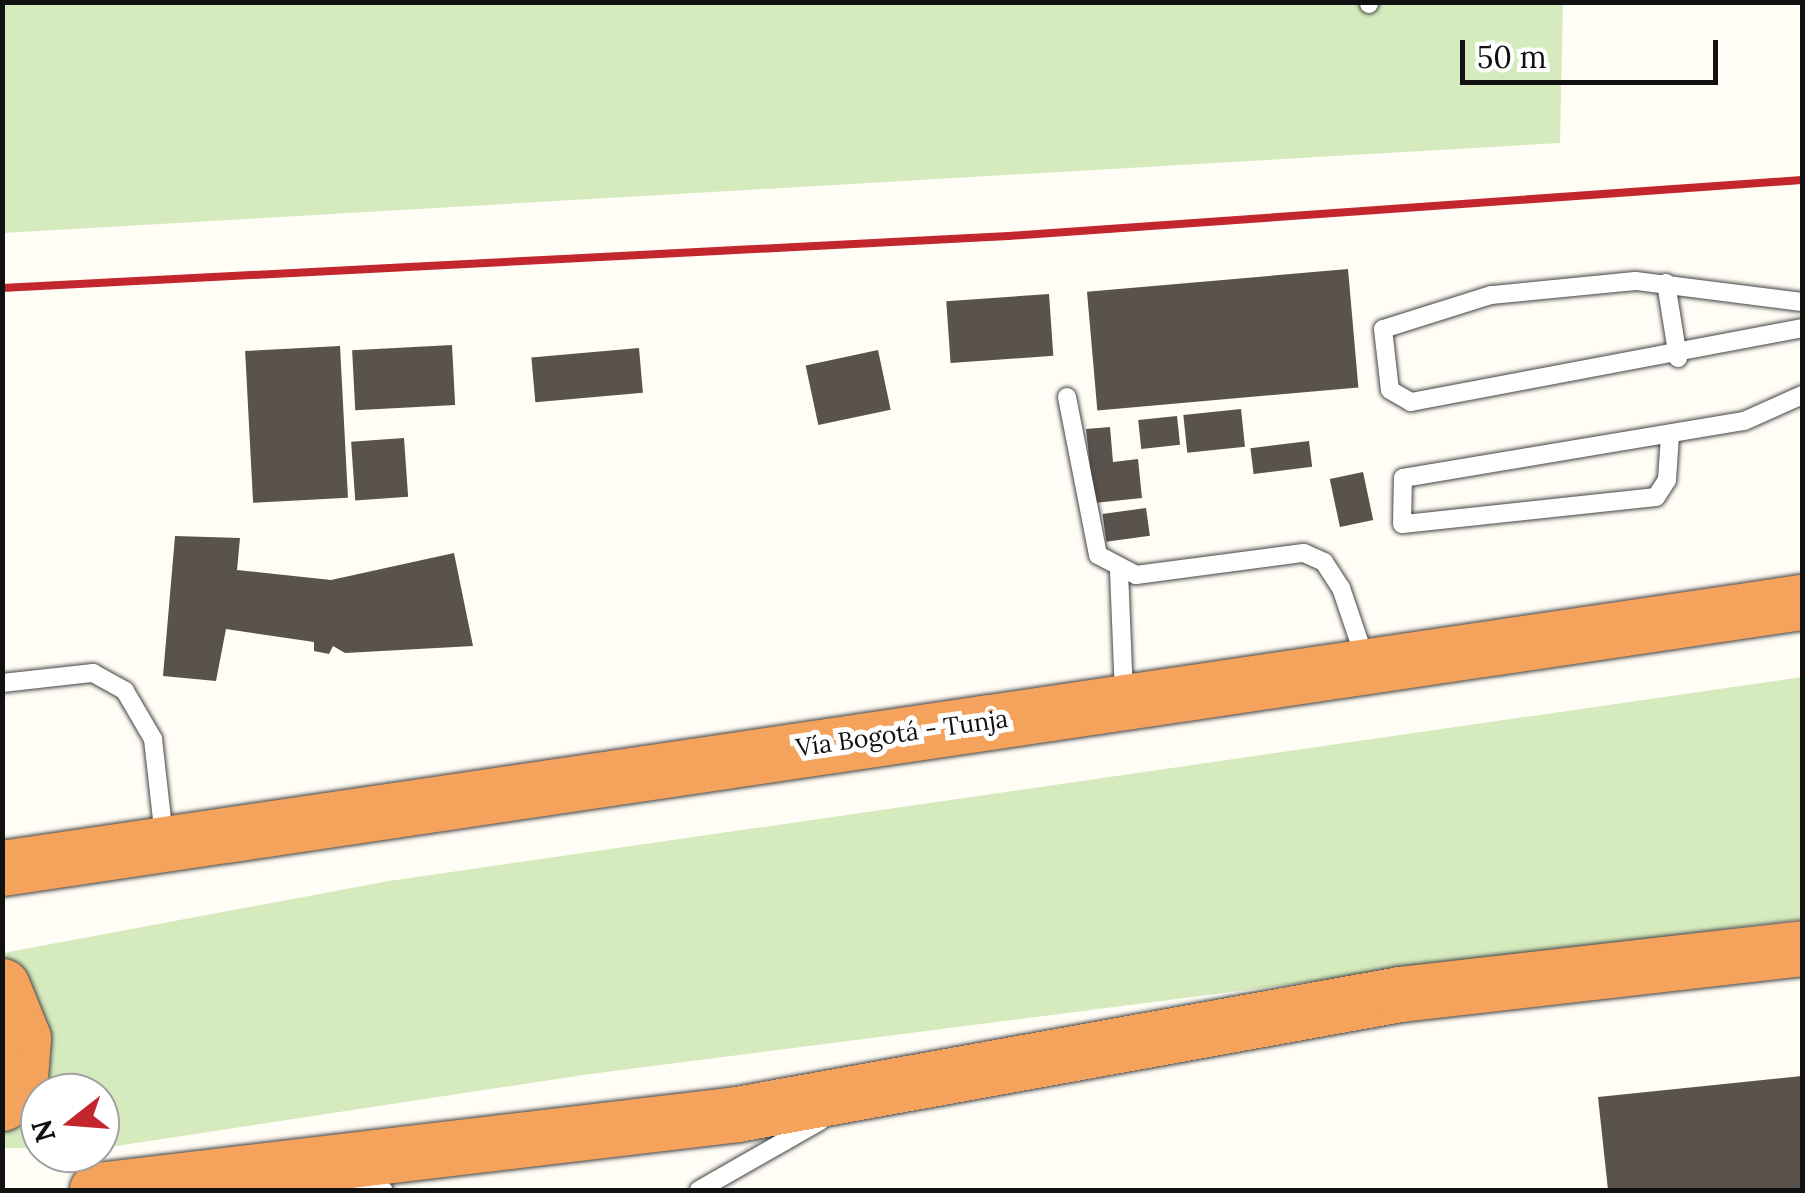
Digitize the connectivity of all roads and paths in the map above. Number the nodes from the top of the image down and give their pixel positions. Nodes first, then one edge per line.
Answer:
1 (1666, 283) junction
2 (1802, 302) edge
3 (1802, 328) edge
4 (1678, 358) junction
5 (1802, 396) edge
6 (1067, 397) dead end
7 (1670, 436) junction
8 (1118, 571) junction
9 (1802, 602) edge
10 (1366, 664) junction
11 (2, 683) edge
12 (1124, 700) junction
13 (165, 843) junction
14 (2, 868) edge
15 (1802, 948) edge
16 (2, 986) edge
17 (884, 1091) junction
18 (2, 1103) edge
19 (304, 1168) junction
20 (97, 1190) edge
21 (384, 1190) edge
22 (699, 1190) edge

1 - 2 lane
1 - 4 lane
1 - 4 lane
3 - 4 lane
5 - 7 lane
6 - 8 lane
7 - 7 lane
8 - 10 lane
8 - 12 lane
9 - 10 highway, Vía Bogotá - Tunja
10 - 12 highway, Vía Bogotá - Tunja
11 - 13 lane
12 - 13 highway, Vía Bogotá - Tunja
13 - 14 highway, Vía Bogotá - Tunja
15 - 17 highway
16 - 18 highway
17 - 19 highway
17 - 22 lane
19 - 20 highway
19 - 21 lane

